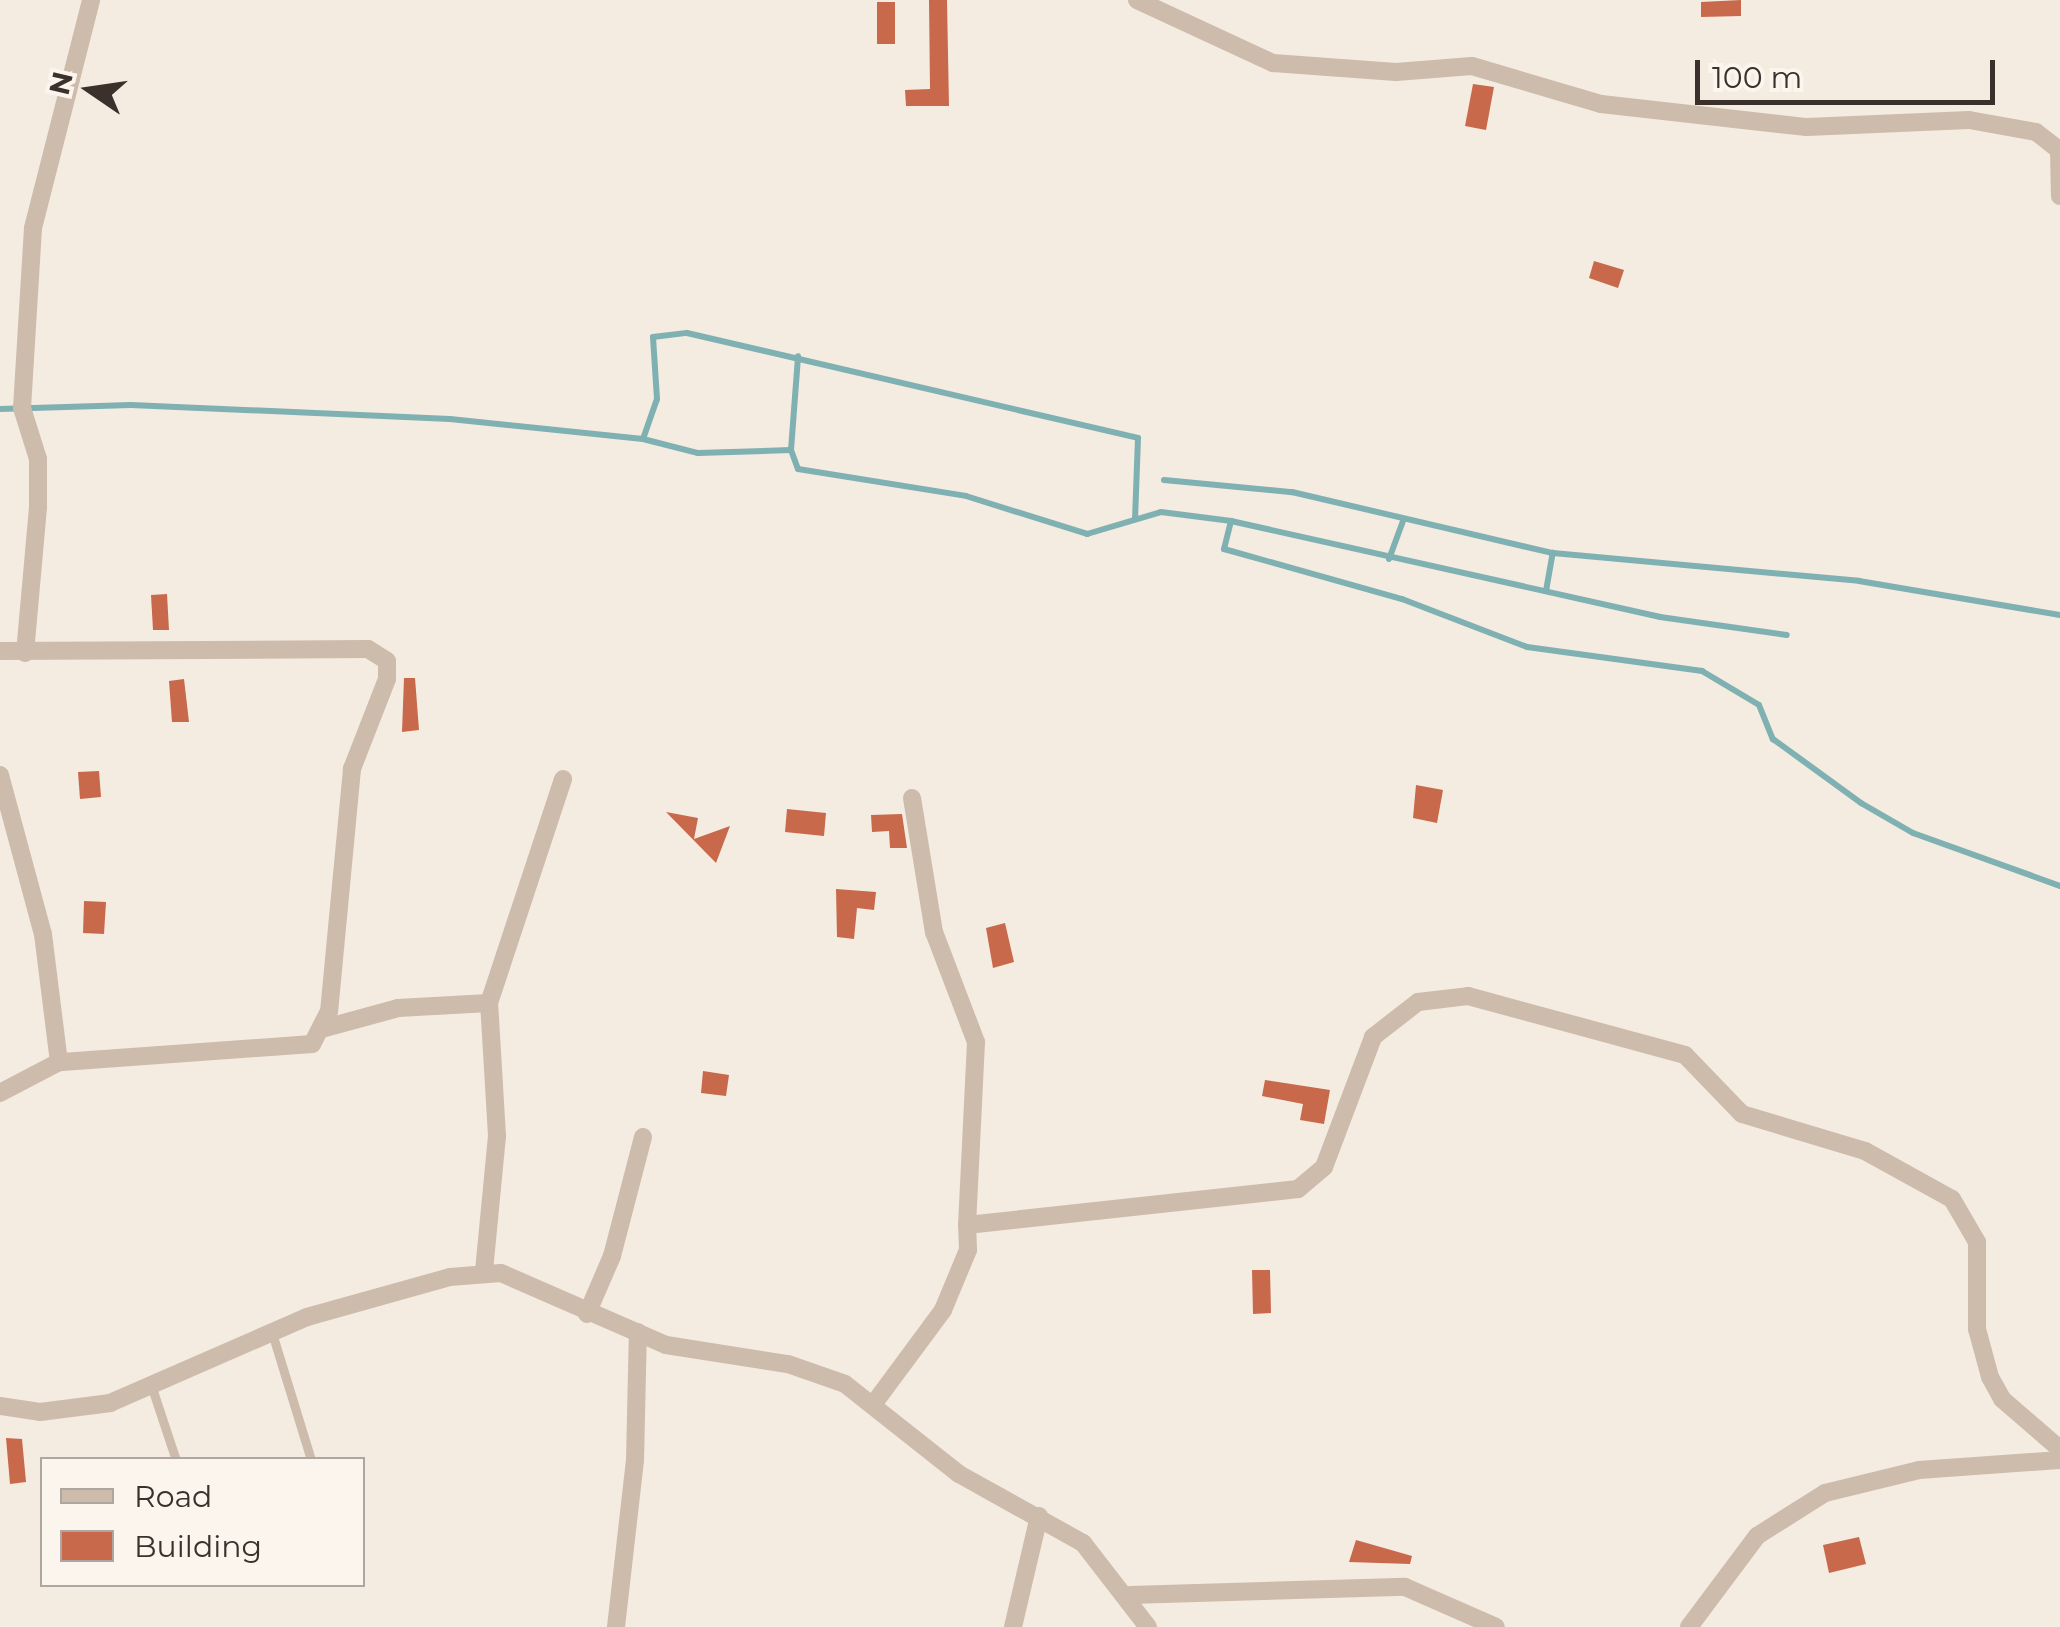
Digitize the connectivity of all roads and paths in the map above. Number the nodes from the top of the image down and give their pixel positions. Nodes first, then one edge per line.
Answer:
1 (91, 0) edge
2 (1137, 0) edge
3 (2060, 196) edge
4 (0, 650) edge
5 (25, 653) junction
6 (0, 775) edge
7 (563, 780) dead end
8 (912, 798) dead end
9 (488, 1004) junction
10 (324, 1028) junction
11 (58, 1062) junction
12 (0, 1093) edge
13 (643, 1137) dead end
14 (967, 1225) junction
15 (484, 1272) junction
16 (587, 1314) junction
17 (638, 1332) junction
18 (272, 1333) junction
19 (152, 1388) junction
20 (875, 1402) junction
21 (0, 1406) edge
22 (2060, 1449) edge
23 (175, 1457) edge
24 (310, 1457) edge
25 (2060, 1460) edge
26 (1039, 1516) junction
27 (1130, 1594) junction
28 (616, 1627) edge
29 (1013, 1627) edge
30 (1148, 1627) edge
31 (1496, 1627) edge
32 (1689, 1627) edge

1 - 5 street
2 - 3 street
4 - 5 street
5 - 10 street
6 - 11 street
7 - 9 street
8 - 14 street
9 - 10 street
9 - 15 street
10 - 11 street
11 - 12 street
13 - 16 street
14 - 20 street
14 - 22 street
15 - 16 street
15 - 18 street
16 - 17 street
17 - 20 street
17 - 28 street
18 - 19 street
18 - 24 lane
19 - 21 street
19 - 23 lane
20 - 26 street
25 - 32 street
26 - 27 street
26 - 29 street
27 - 30 street
27 - 31 street

